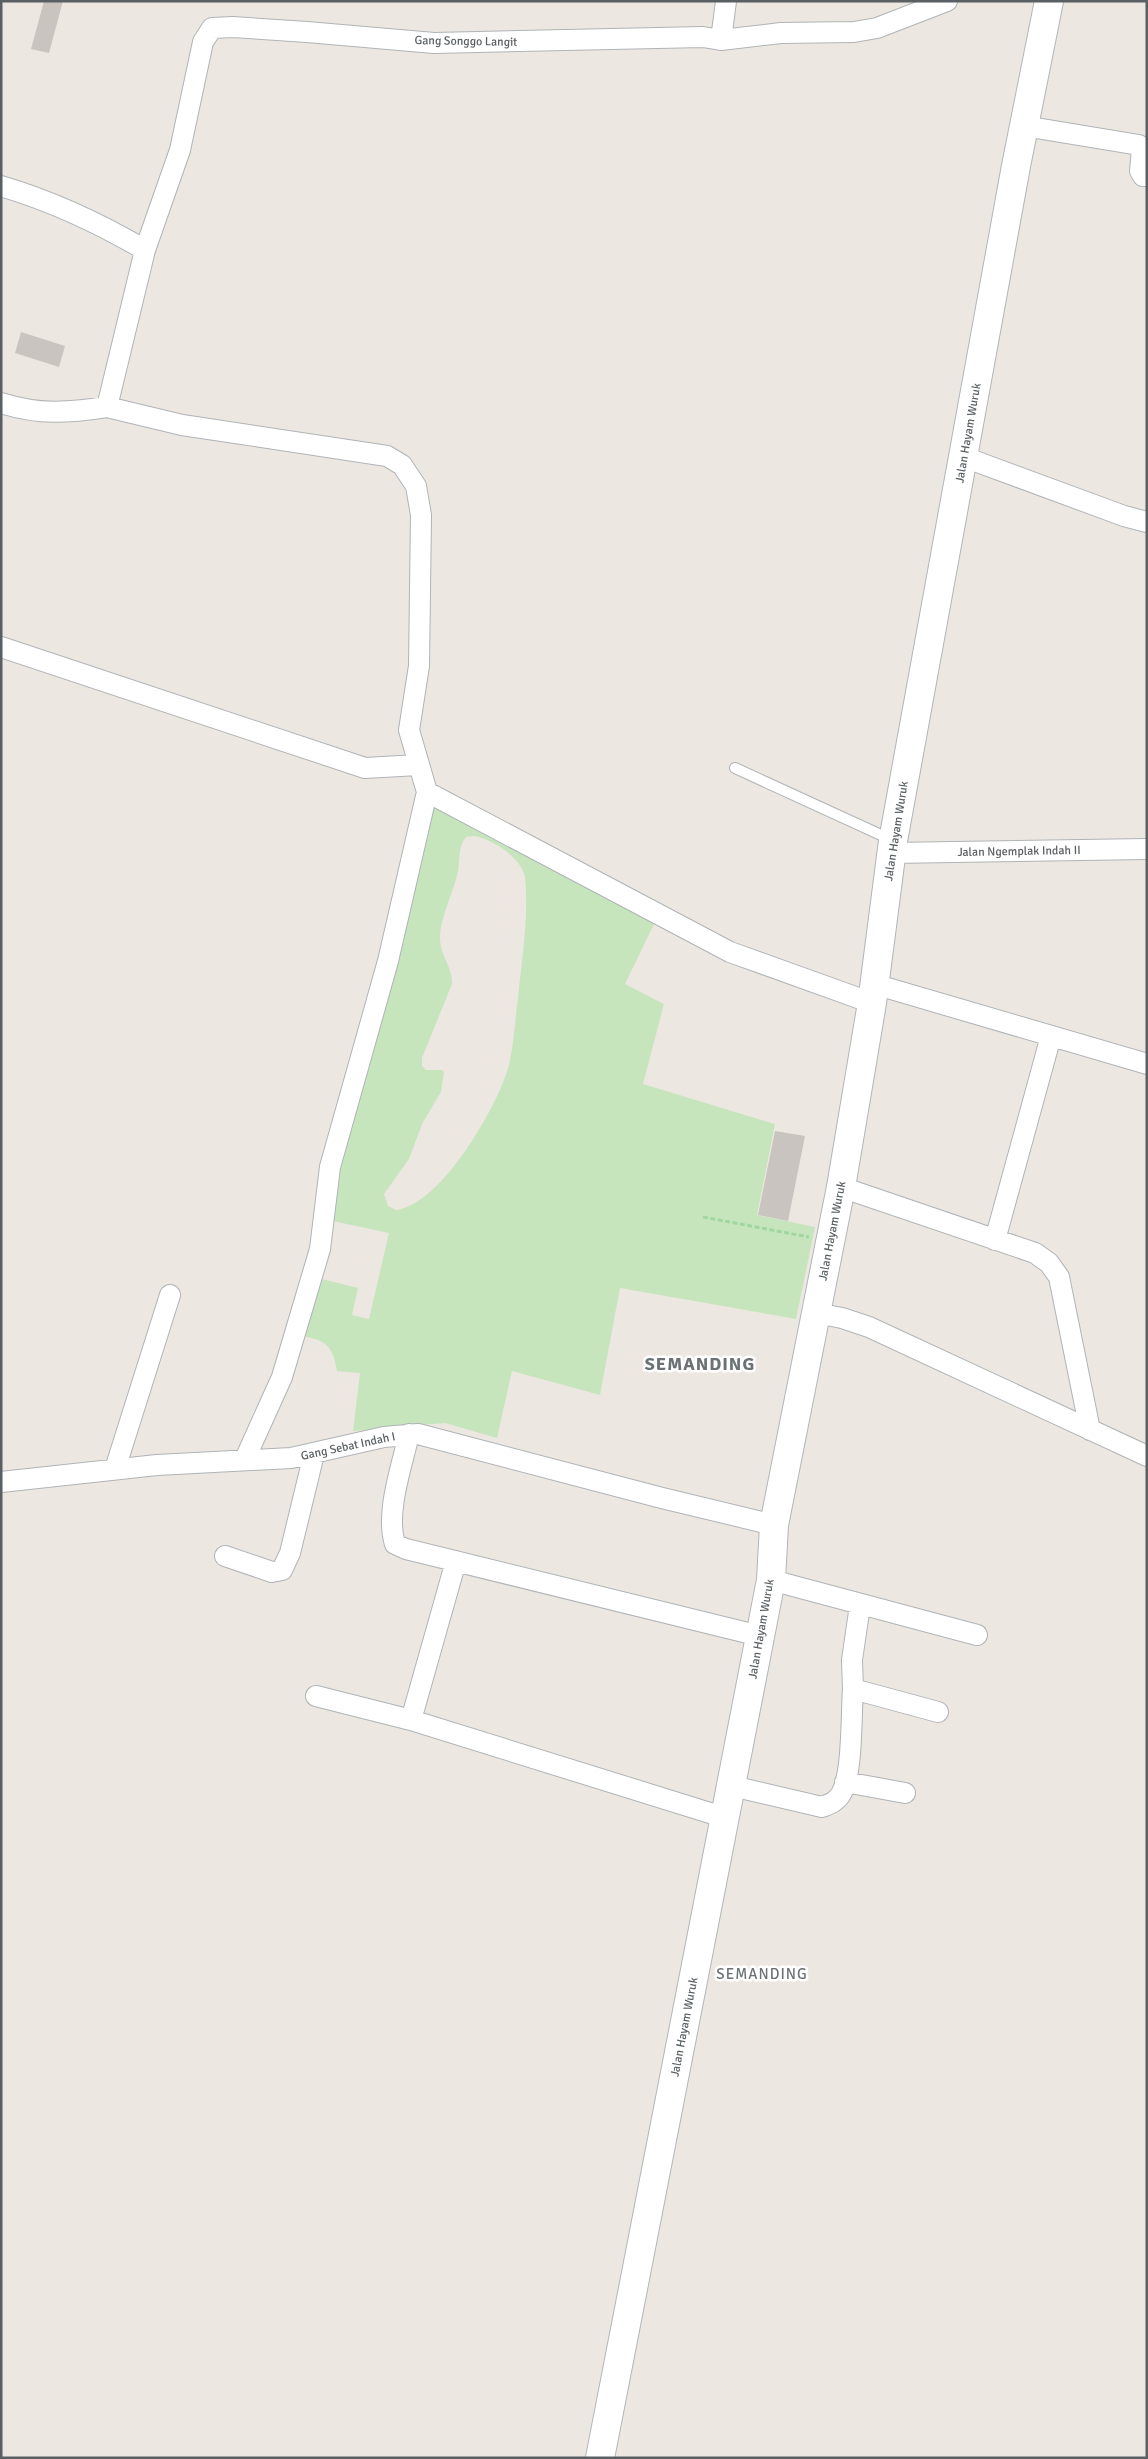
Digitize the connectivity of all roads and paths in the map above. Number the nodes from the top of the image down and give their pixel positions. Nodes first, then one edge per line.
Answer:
1 (726, 1) edge
2 (946, 1) edge
3 (1049, 1) edge
4 (721, 40) junction
5 (1024, 126) junction
6 (1147, 176) edge
7 (1, 186) edge
8 (145, 250) junction
9 (1, 403) edge
10 (106, 407) junction
11 (964, 457) junction
12 (1147, 522) edge
13 (1, 647) edge
14 (418, 765) junction
15 (736, 768) dead end
16 (427, 792) junction
17 (892, 847) junction
18 (1147, 849) edge
19 (873, 994) junction
20 (1050, 1036) junction
21 (1147, 1064) edge
22 (841, 1187) junction
23 (702, 1217) dead end
24 (995, 1240) junction
25 (829, 1241) junction
26 (170, 1295) dead end
27 (816, 1313) junction
28 (1090, 1430) junction
29 (409, 1434) junction
30 (314, 1454) junction
31 (1147, 1456) edge
32 (245, 1459) junction
33 (115, 1469) junction
34 (1, 1482) edge
35 (774, 1525) junction
36 (225, 1556) dead end
37 (456, 1561) junction
38 (771, 1580) junction
39 (860, 1606) junction
40 (977, 1635) dead end
41 (760, 1636) junction
42 (852, 1689) junction
43 (316, 1696) dead end
44 (938, 1712) dead end
45 (411, 1720) junction
46 (845, 1782) junction
47 (732, 1786) junction
48 (905, 1793) dead end
49 (726, 1818) junction
50 (600, 2458) edge

1 - 4 street
2 - 4 street, Gang Songgo Langit
3 - 5 main road, Jalan Hayam Wuruk
4 - 8 street, Gang Songgo Langit
5 - 6 street
5 - 11 main road, Jalan Hayam Wuruk
7 - 8 street
8 - 10 street
9 - 10 street
10 - 14 street
11 - 12 street
11 - 17 main road, Jalan Hayam Wuruk
13 - 14 street
14 - 16 street
15 - 17 lane
16 - 19 street
16 - 32 street
17 - 18 street, Jalan Ngemplak Indah II
17 - 19 main road, Jalan Hayam Wuruk
19 - 20 street
19 - 22 main road, Jalan Hayam Wuruk
20 - 21 street
20 - 24 street
22 - 24 street
22 - 25 main road, Jalan Hayam Wuruk
23 - 25 path
24 - 28 street
25 - 27 main road, Jalan Hayam Wuruk
26 - 33 street
27 - 28 street
27 - 35 main road, Jalan Hayam Wuruk
28 - 31 street
29 - 30 street, Gang Sebat Indah I
29 - 35 street, Gang Sebat Indah I
29 - 37 street
30 - 32 street, Gang Sebat Indah I
30 - 36 street
32 - 33 street, Gang Sebat Indah I
33 - 34 street, Gang Sebat Indah I
35 - 38 main road, Jalan Hayam Wuruk
37 - 41 street
37 - 45 street
38 - 39 street
38 - 41 main road, Jalan Hayam Wuruk
39 - 40 street
39 - 42 street
41 - 47 main road, Jalan Hayam Wuruk
42 - 44 street
42 - 46 street
43 - 45 street
45 - 49 street
46 - 47 street
46 - 48 street
47 - 49 main road, Jalan Hayam Wuruk
49 - 50 main road, Jalan Hayam Wuruk

